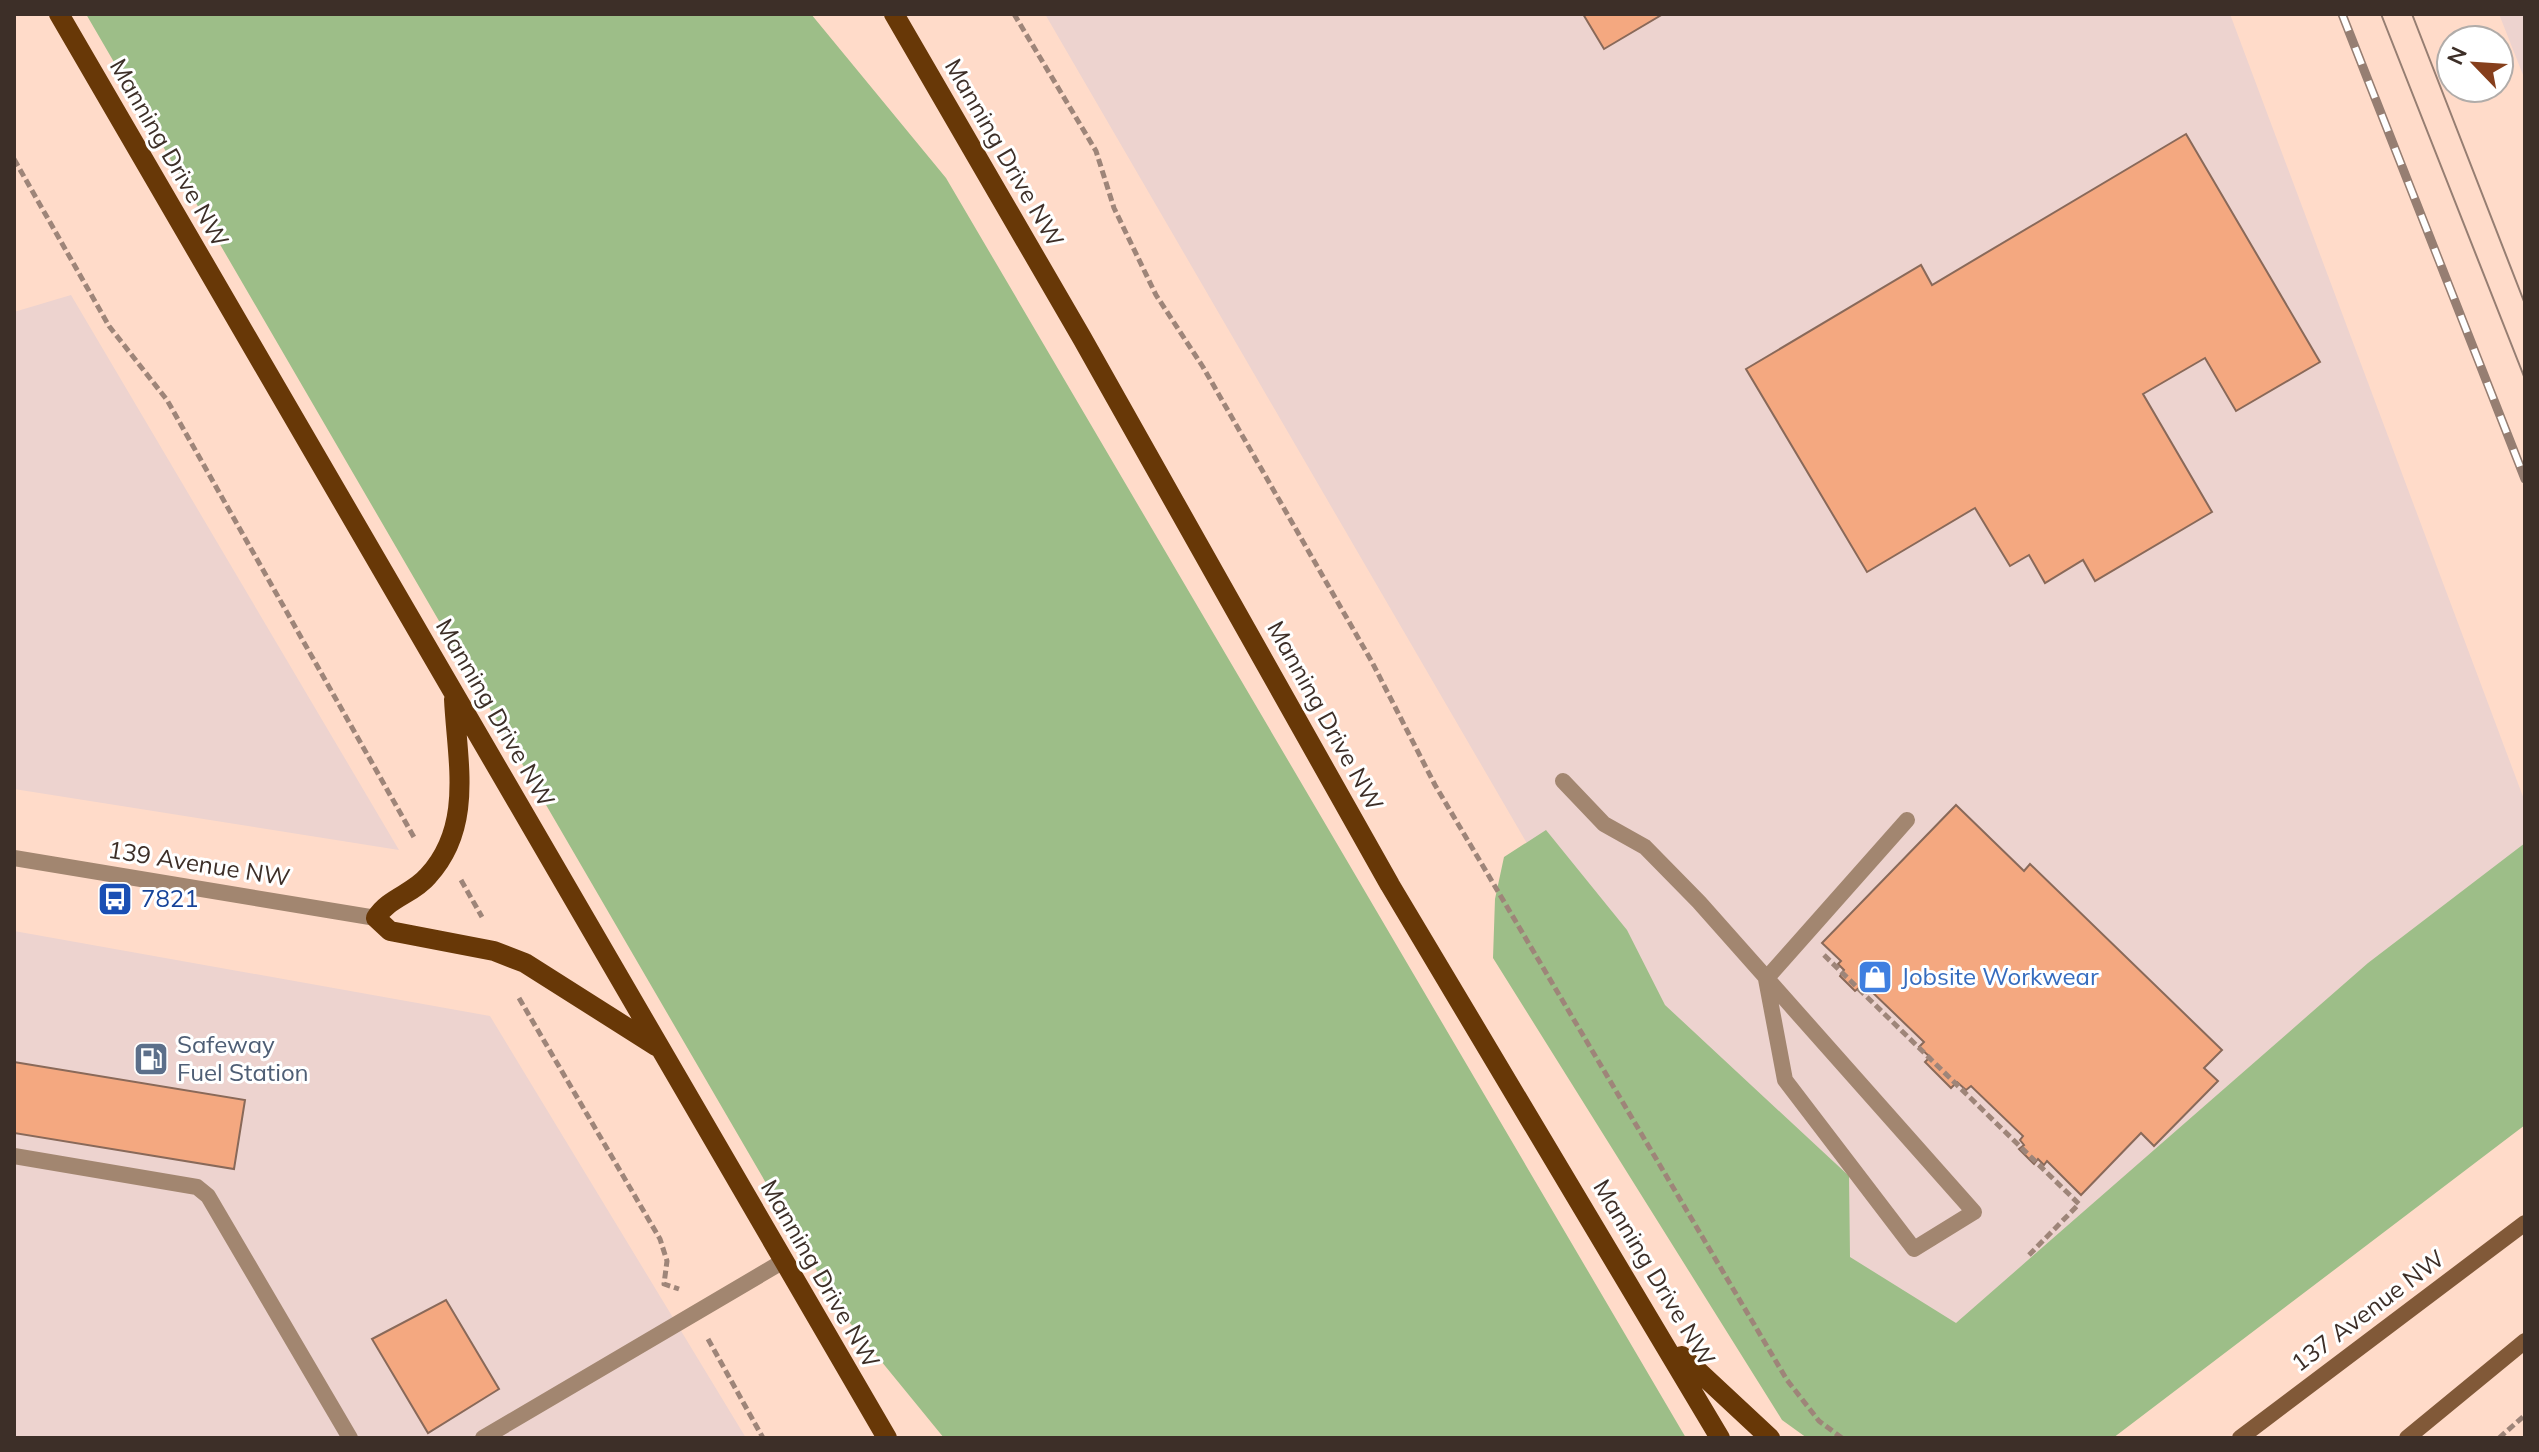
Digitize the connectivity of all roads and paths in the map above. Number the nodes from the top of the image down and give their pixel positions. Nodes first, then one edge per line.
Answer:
1 (59, 14) edge
2 (894, 14) edge
3 (1014, 14) edge
4 (14, 159) edge
5 (454, 695) junction
6 (1563, 781) dead end
7 (1907, 820) dead end
8 (417, 843) dead end
9 (14, 858) edge
10 (458, 874) dead end
11 (376, 918) junction
12 (489, 930) dead end
13 (1821, 951) dead end
14 (1766, 979) junction
15 (511, 991) dead end
16 (659, 1048) junction
17 (14, 1156) edge
18 (2525, 1223) edge
19 (2029, 1255) dead end
20 (782, 1262) junction
21 (678, 1288) dead end
22 (1666, 1341) junction
23 (2525, 1341) edge
24 (713, 1351) dead end
25 (2525, 1415) edge
26 (350, 1438) edge
27 (483, 1438) edge
28 (763, 1438) edge
29 (887, 1438) edge
30 (1720, 1438) edge
31 (1770, 1438) edge
32 (1842, 1438) edge
33 (2240, 1438) edge
34 (2407, 1438) edge
35 (2499, 1438) edge

1 - 5 main road, Manning Drive NW
2 - 22 main road, Manning Drive NW
3 - 32 path
4 - 8 path
5 - 11 main road
5 - 16 main road, Manning Drive NW
6 - 14 street
7 - 14 street
9 - 11 street, 139 Avenue NW
10 - 12 path
11 - 16 main road
13 - 19 path
14 - 14 street
15 - 21 path
16 - 20 main road, Manning Drive NW
17 - 26 street
18 - 33 main road, 137 Avenue NW
20 - 27 street
20 - 29 main road, Manning Drive NW
22 - 30 main road, Manning Drive NW
22 - 31 main road
23 - 34 main road
24 - 28 path
25 - 35 path

